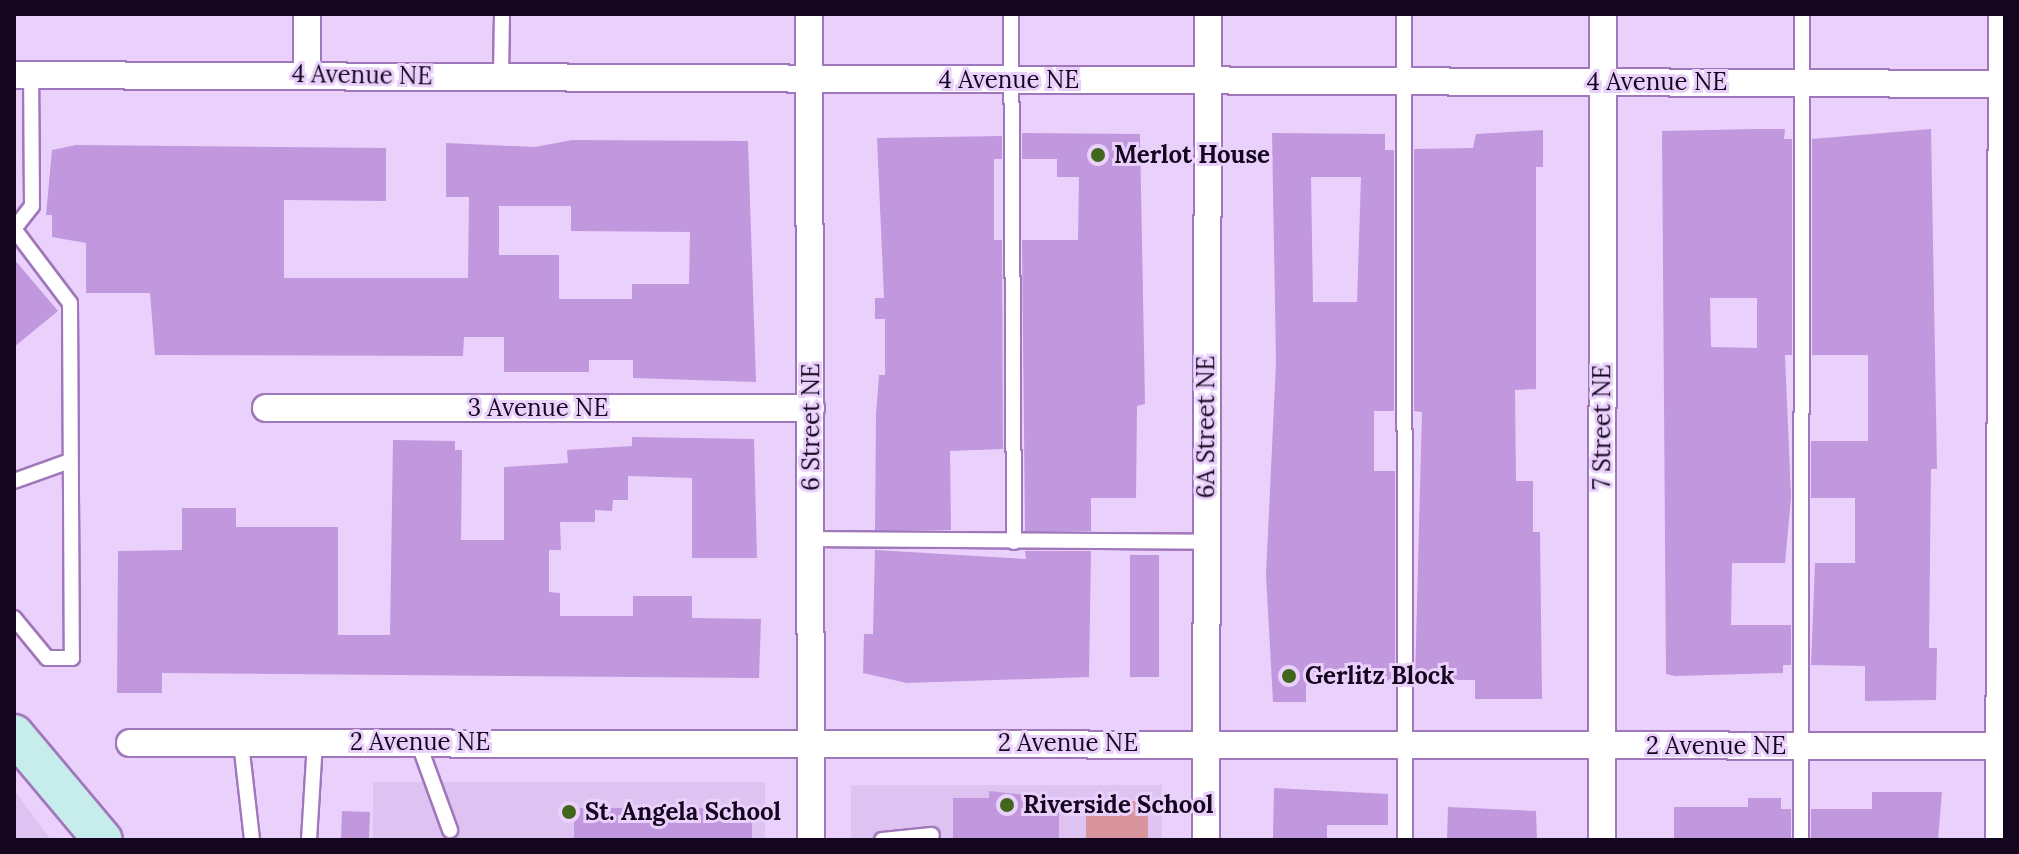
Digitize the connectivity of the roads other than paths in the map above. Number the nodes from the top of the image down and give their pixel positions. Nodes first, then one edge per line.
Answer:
1 (307, 14) edge
2 (502, 14) edge
3 (809, 14) edge
4 (1011, 14) edge
5 (1208, 14) edge
6 (1404, 14) edge
7 (1603, 14) edge
8 (1802, 14) edge
9 (2002, 14) edge
10 (307, 74) junction
11 (22, 75) edge
12 (501, 76) junction
13 (809, 80) junction
14 (1010, 80) junction
15 (1207, 80) junction
16 (1404, 82) junction
17 (1603, 82) junction
18 (1802, 82) junction
19 (2004, 84) edge
20 (14, 229) edge
21 (266, 408) dead end
22 (811, 408) junction
23 (67, 462) junction
24 (14, 481) edge
25 (810, 539) junction
26 (1014, 542) junction
27 (1205, 542) junction
28 (14, 618) edge
29 (14, 734) edge
30 (809, 741) junction
31 (315, 742) junction
32 (418, 742) junction
33 (130, 743) dead end
34 (241, 743) junction
35 (1206, 744) junction
36 (1405, 744) junction
37 (1601, 745) junction
38 (1800, 746) junction
39 (2002, 746) edge
40 (450, 830) dead end
41 (932, 835) dead end
42 (103, 840) edge
43 (252, 840) edge
44 (309, 840) edge
45 (811, 840) edge
46 (882, 840) edge
47 (1206, 840) edge
48 (1405, 840) edge
49 (1602, 840) edge
50 (1801, 840) edge
51 (1999, 840) edge

1 - 10 street
2 - 12 lane
3 - 13 street, 6 Street NE
4 - 14 lane
5 - 15 street, 6A Street NE
6 - 16 lane
7 - 17 street, 7 Street NE
8 - 18 lane
9 - 19 street
10 - 11 street, 4 Avenue NE
10 - 12 street, 4 Avenue NE
11 - 20 lane
12 - 13 street, 4 Avenue NE
13 - 14 street, 4 Avenue NE
13 - 22 street, 6 Street NE
14 - 15 street, 4 Avenue NE
14 - 26 lane
15 - 16 street, 4 Avenue NE
15 - 27 street, 6A Street NE
16 - 17 street, 4 Avenue NE
16 - 36 lane
17 - 18 street, 4 Avenue NE
17 - 37 street, 7 Street NE
18 - 19 street, 4 Avenue NE
18 - 38 lane
19 - 39 street
20 - 23 lane
21 - 22 street, 3 Avenue NE
22 - 25 street, 6 Street NE
23 - 24 lane
23 - 28 lane
25 - 26 lane
25 - 30 street, 6 Street NE
26 - 27 lane
27 - 35 street, 6A Street NE
29 - 42 main road
30 - 32 street, 2 Avenue NE
30 - 35 street, 2 Avenue NE
30 - 45 street, 6 Street NE
31 - 32 street, 2 Avenue NE
31 - 34 street, 2 Avenue NE
31 - 44 lane
32 - 40 lane
33 - 34 street, 2 Avenue NE
34 - 43 lane
35 - 36 street, 2 Avenue NE
35 - 47 street, 6A Street NE
36 - 37 street, 2 Avenue NE
36 - 48 lane
37 - 38 street, 2 Avenue NE
37 - 49 street, 7 Street NE
38 - 39 street, 2 Avenue NE
38 - 50 lane
39 - 51 street
41 - 46 lane

